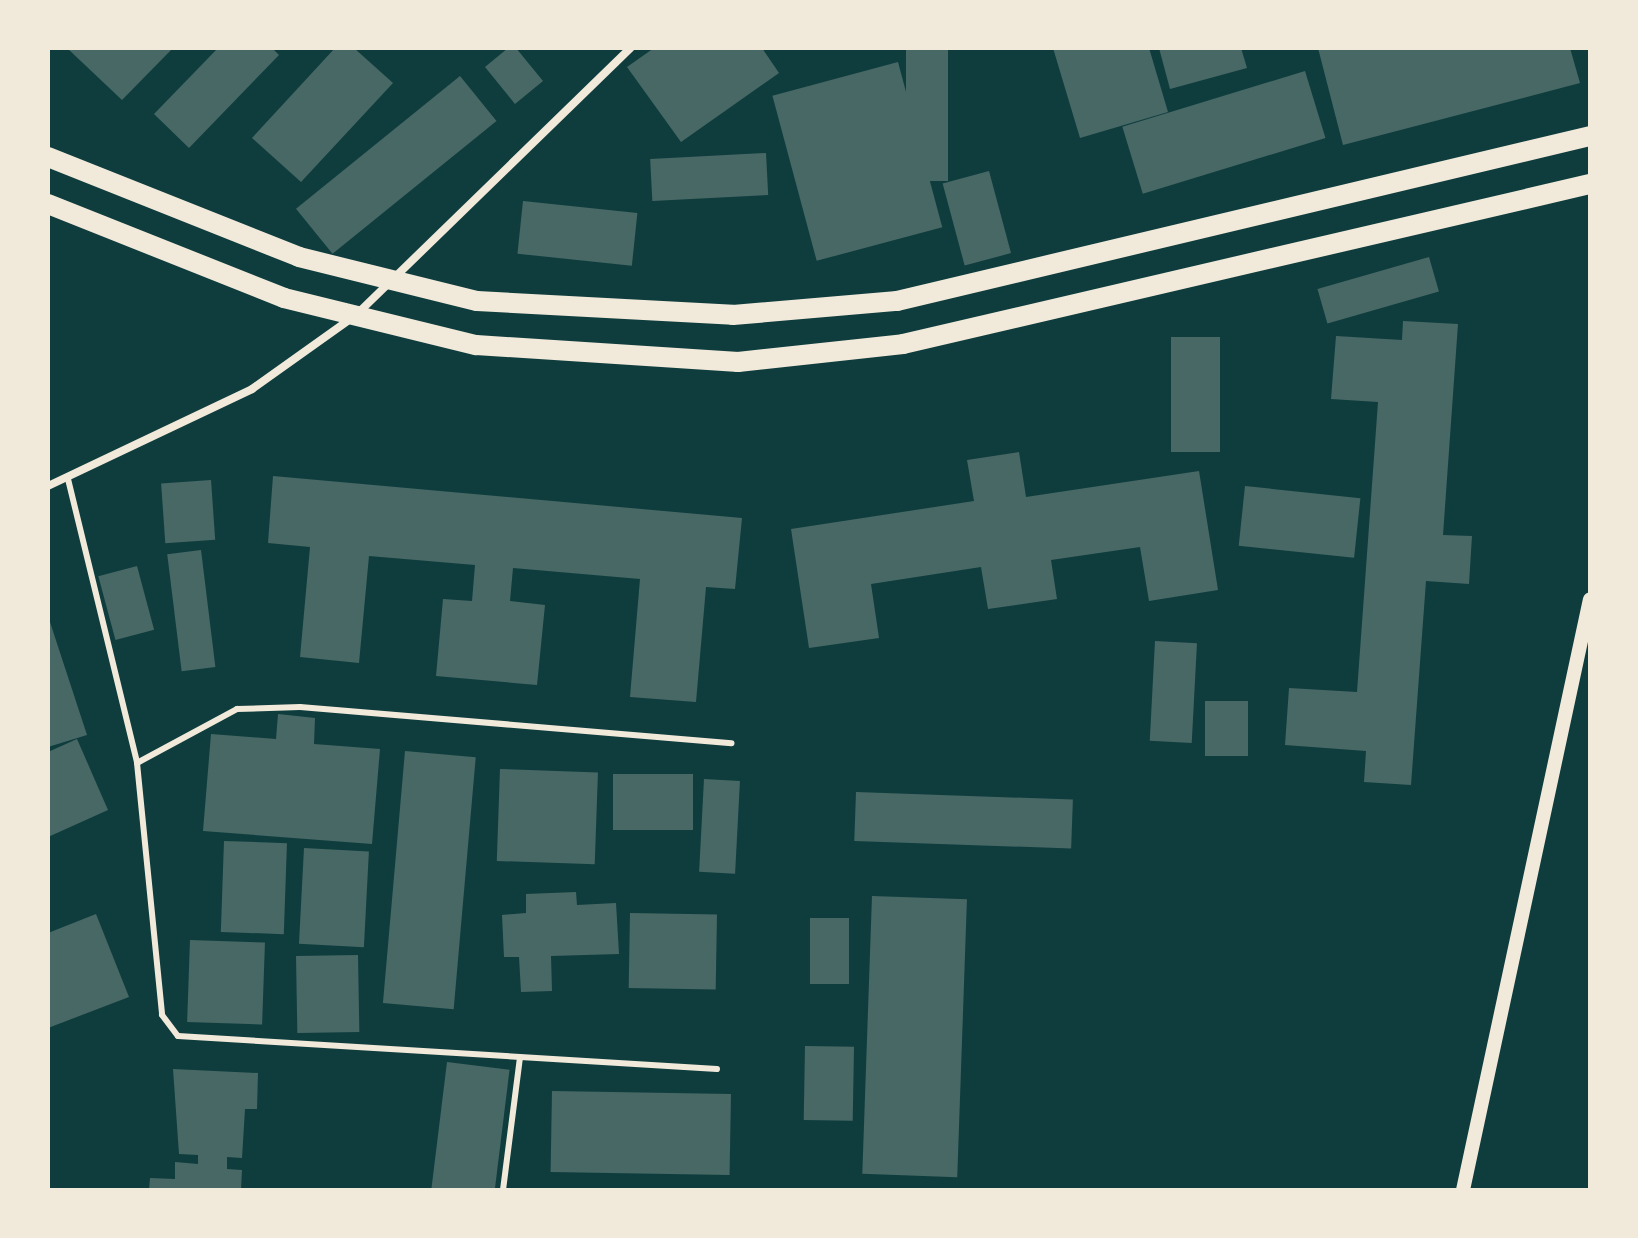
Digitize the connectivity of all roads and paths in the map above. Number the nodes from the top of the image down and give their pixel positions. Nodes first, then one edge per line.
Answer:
1 (631, 48) edge
2 (1590, 136) edge
3 (48, 157) edge
4 (1590, 184) edge
5 (48, 204) edge
6 (388, 279) junction
7 (356, 315) junction
8 (68, 479) junction
9 (48, 486) edge
10 (1590, 599) edge
11 (731, 743) dead end
12 (137, 763) junction
13 (520, 1057) junction
14 (717, 1069) dead end
15 (503, 1190) edge
16 (1463, 1190) edge

1 - 6 street
2 - 6 main road
3 - 6 main road
4 - 7 main road
5 - 7 main road
6 - 7 street
7 - 8 street
8 - 9 street
8 - 12 lane
10 - 16 street
11 - 12 lane
12 - 13 lane
13 - 14 lane
13 - 15 lane

